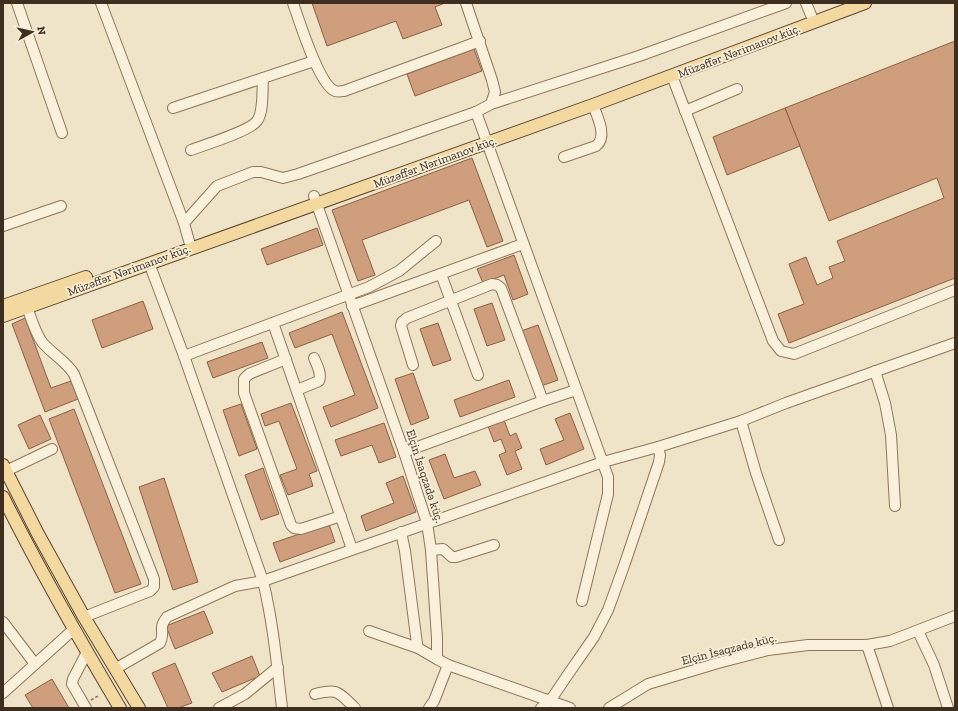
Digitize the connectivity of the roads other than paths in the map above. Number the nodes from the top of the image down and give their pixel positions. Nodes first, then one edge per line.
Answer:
1 (17, 3) edge
2 (101, 3) edge
3 (293, 3) edge
4 (466, 3) edge
5 (786, 3) edge
6 (806, 3) edge
7 (843, 3) edge
8 (864, 3) edge
9 (811, 15) junction
10 (480, 41) junction
11 (314, 61) junction
12 (672, 76) junction
13 (262, 78) junction
14 (737, 89) dead end
15 (491, 104) junction
16 (593, 105) junction
17 (173, 108) dead end
18 (685, 111) junction
19 (476, 112) junction
20 (62, 133) dead end
21 (485, 139) junction
22 (191, 150) dead end
23 (564, 157) dead end
24 (315, 200) junction
25 (61, 206) dead end
26 (184, 223) junction
27 (3, 226) edge
28 (189, 240) junction
29 (436, 241) dead end
30 (523, 244) junction
31 (149, 263) junction
32 (441, 274) junction
33 (955, 290) edge
34 (349, 296) junction
35 (450, 301) junction
36 (3, 306) edge
37 (352, 306) junction
38 (27, 307) junction
39 (3, 316) edge
40 (273, 323) junction
41 (955, 343) edge
42 (184, 356) junction
43 (314, 358) dead end
44 (286, 359) junction
45 (413, 365) dead end
46 (875, 371) junction
47 (478, 375) dead end
48 (297, 390) junction
49 (576, 390) junction
50 (543, 401) junction
51 (741, 421) junction
52 (658, 447) junction
53 (52, 449) dead end
54 (404, 452) junction
55 (603, 462) junction
56 (5, 468) edge
57 (3, 497) edge
58 (895, 506) dead end
59 (341, 516) junction
60 (428, 523) junction
61 (401, 532) junction
62 (38, 534) junction
63 (779, 540) dead end
64 (25, 541) junction
65 (494, 545) dead end
66 (352, 549) junction
67 (431, 550) junction
68 (263, 581) junction
69 (582, 601) dead end
70 (84, 617) junction
71 (954, 617) edge
72 (3, 622) edge
73 (74, 629) junction
74 (369, 630) dead end
75 (918, 631) junction
76 (867, 645) junction
77 (418, 648) junction
78 (87, 652) junction
79 (437, 659) junction
80 (35, 664) junction
81 (448, 665) junction
82 (278, 667) junction
83 (115, 669) junction
84 (3, 693) edge
85 (315, 694) dead end
86 (550, 701) junction
87 (433, 706) edge
88 (86, 708) edge
89 (120, 708) edge
90 (139, 708) edge
91 (219, 708) edge
92 (282, 708) edge
93 (355, 708) edge
94 (540, 708) edge
95 (570, 708) edge
96 (609, 708) edge
97 (888, 708) edge
98 (948, 708) edge

1 - 20 street
2 - 26 street
3 - 11 street
4 - 10 street
5 - 15 street
6 - 9 street
7 - 9 main road
8 - 12 main road, Müzəffər Nərimanov küç.
9 - 21 main road
10 - 11 street
10 - 15 street
11 - 13 street
12 - 16 main road, Müzəffər Nərimanov küç.
12 - 18 street
13 - 17 street
13 - 22 street
14 - 18 street
15 - 19 street
16 - 21 main road, Müzəffər Nərimanov küç.
16 - 23 street
18 - 33 street
19 - 21 street
19 - 26 street
21 - 24 main road
21 - 30 street
24 - 28 main road
24 - 31 main road, Müzəffər Nərimanov küç.
24 - 34 street, Elçin İsaqzadə küç.
25 - 27 street
26 - 28 street
28 - 36 main road
29 - 34 street
30 - 32 street
30 - 49 street
31 - 38 main road, Müzəffər Nərimanov küç.
31 - 42 street
32 - 35 street
32 - 37 street
34 - 37 street, Elçin İsaqzadə küç.
34 - 40 street
35 - 45 street
35 - 47 street
35 - 50 street
37 - 54 street, Elçin İsaqzadə küç.
38 - 39 main road, Müzəffər Nərimanov küç.
38 - 70 street
40 - 42 street
40 - 44 street
41 - 46 street
42 - 68 street
43 - 48 street
44 - 48 street
44 - 59 street
46 - 51 street
46 - 58 street
48 - 59 street
49 - 50 street
49 - 55 street
50 - 54 street
51 - 52 street
51 - 63 street
52 - 55 street
52 - 86 street
53 - 56 street
54 - 60 street, Elçin İsaqzadə küç.
55 - 60 street
55 - 69 street
56 - 62 main road
57 - 64 main road
59 - 66 street
60 - 61 street
60 - 67 street, Elçin İsaqzadə küç.
61 - 66 street
61 - 77 street
62 - 64 main road
62 - 70 main road
64 - 73 main road
65 - 67 street
66 - 68 street
67 - 79 street, Elçin İsaqzadə küç.
68 - 82 street
68 - 83 street
70 - 83 main road
71 - 75 street, Elçin İsaqzadə küç.
72 - 80 street
73 - 78 main road
73 - 80 street
74 - 77 street
75 - 76 street, Elçin İsaqzadə küç.
75 - 98 street
76 - 96 street, Elçin İsaqzadə küç.
76 - 97 street
77 - 79 street
78 - 88 street
78 - 89 main road
79 - 81 street
80 - 84 street
81 - 86 street
81 - 87 street
82 - 91 street
82 - 92 street
83 - 90 main road
85 - 93 street
86 - 94 street
86 - 95 street

